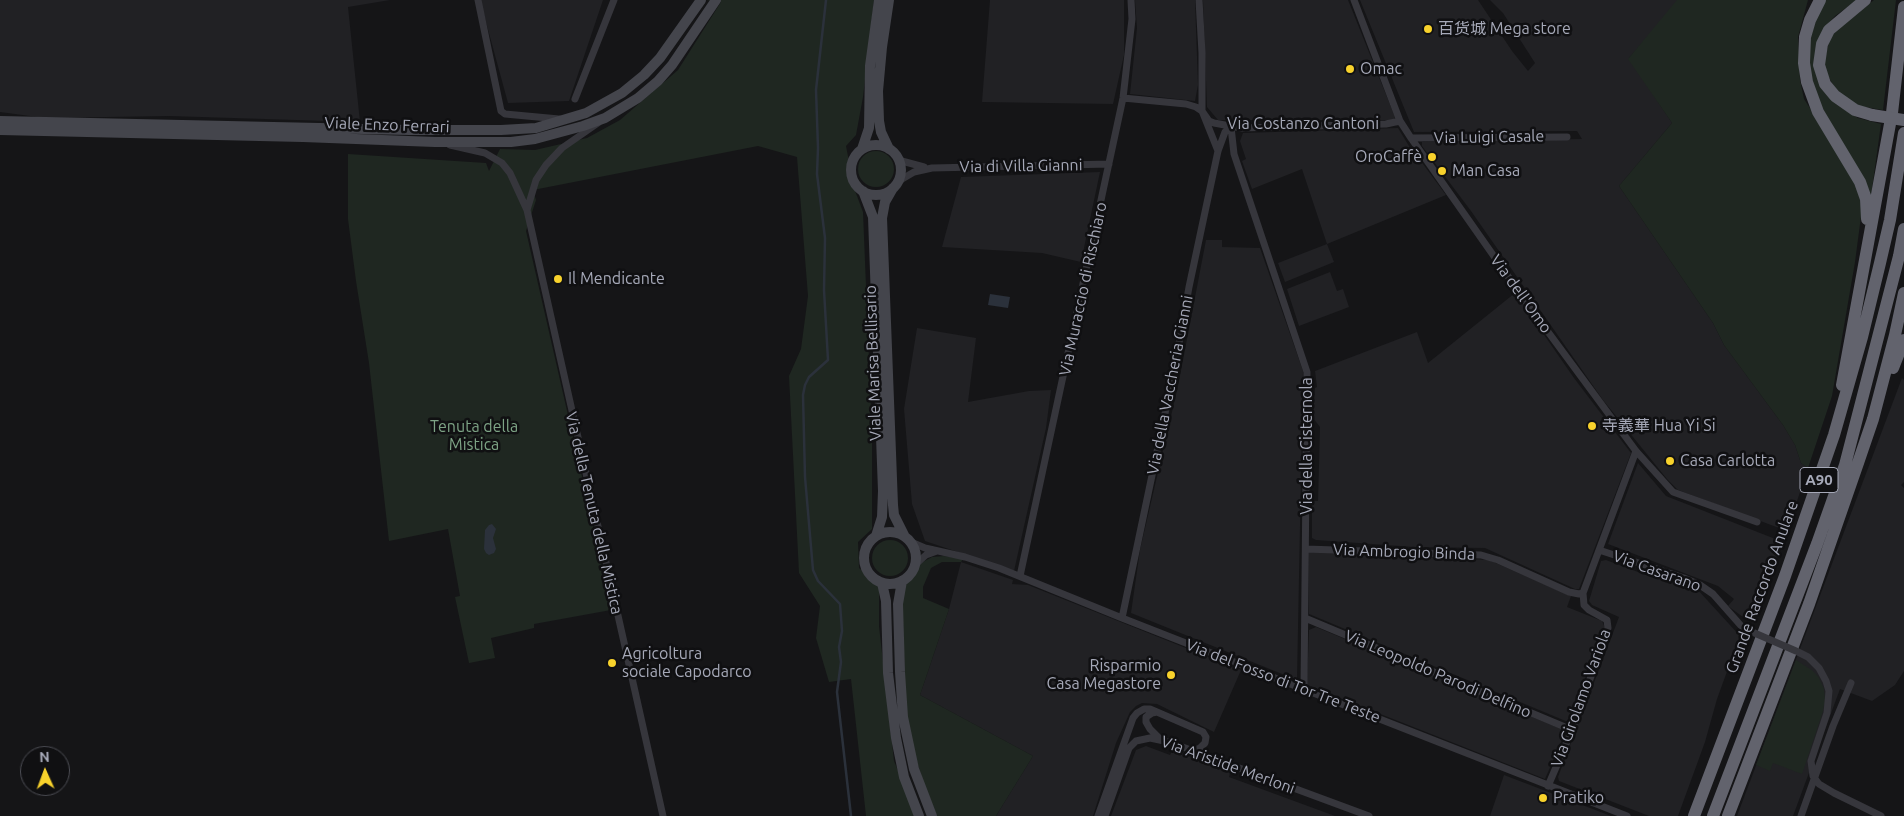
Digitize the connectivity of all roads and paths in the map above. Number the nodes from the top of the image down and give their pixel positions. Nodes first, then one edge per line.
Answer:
1 (478, 0) edge
2 (614, 0) edge
3 (701, 0) edge
4 (716, 0) edge
5 (879, 0) edge
6 (889, 0) edge
7 (1131, 0) edge
8 (1199, 0) edge
9 (1354, 0) edge
10 (1820, 0) edge
11 (1865, 0) edge
12 (1904, 8) edge
13 (1124, 98) junction
14 (575, 100) dead end
15 (1202, 111) junction
16 (605, 118) junction
17 (567, 120) junction
18 (1904, 120) edge
19 (0, 121) edge
20 (1400, 121) junction
21 (1231, 127) junction
22 (0, 130) edge
23 (1904, 134) edge
24 (1567, 136) dead end
25 (1411, 138) junction
26 (435, 142) junction
27 (862, 149) junction
28 (889, 149) junction
29 (1218, 151) junction
30 (1233, 151) junction
31 (898, 160) junction
32 (1109, 164) junction
33 (932, 168) junction
34 (895, 185) junction
35 (863, 191) junction
36 (526, 210) junction
37 (1904, 229) edge
38 (1865, 259) junction
39 (1904, 293) edge
40 (1904, 340) edge
41 (1872, 419) junction
42 (1834, 435) junction
43 (1636, 451) junction
44 (1757, 522) dead end
45 (876, 536) junction
46 (908, 539) junction
47 (1306, 549) junction
48 (1599, 550) junction
49 (937, 551) junction
50 (916, 564) junction
51 (1020, 576) junction
52 (902, 581) junction
53 (882, 582) junction
54 (1583, 593) junction
55 (1122, 618) junction
56 (1305, 618) junction
57 (1851, 683) dead end
58 (1304, 688) junction
59 (1157, 712) junction
60 (1572, 730) junction
61 (1161, 740) junction
62 (1193, 751) junction
63 (1815, 780) junction
64 (1548, 786) junction
65 (663, 816) edge
66 (919, 816) edge
67 (932, 816) edge
68 (1098, 816) edge
69 (1105, 816) edge
70 (1369, 816) edge
71 (1627, 816) edge
72 (1694, 816) edge
73 (1713, 816) edge
74 (1728, 816) edge
75 (1801, 816) edge
76 (1881, 816) edge

1 - 17 street
2 - 14 street
3 - 17 main road, Viale Enzo Ferrari
4 - 16 main road, Viale Enzo Ferrari
5 - 27 main road
6 - 28 main road
7 - 13 street, Via Muraccio di Rischiaro
8 - 15 street
9 - 20 street, Via dell'Omo
10 - 38 highway
11 - 18 highway, bridge
12 - 38 highway
13 - 15 street, Via Costanzo Cantoni
13 - 32 street, Via Muraccio di Rischiaro
15 - 21 street, Via Costanzo Cantoni
15 - 29 street
16 - 26 main road, Viale Enzo Ferrari
16 - 36 street
17 - 19 main road, Viale Enzo Ferrari
20 - 21 street, Via Costanzo Cantoni
20 - 25 street, Via dell'Omo
21 - 29 street, Via della Vaccheria Gianni
21 - 30 street, Via della Cisternola
22 - 26 main road, Viale Enzo Ferrari
23 - 42 highway, Grande Raccordo Anulare / A90
24 - 25 street, Via Luigi Casale
25 - 43 street, Via dell'Omo
26 - 36 street, Via della Tenuta della Mistica
27 - 28 main road
27 - 35 main road
28 - 31 main road
29 - 30 street
29 - 55 street, Via della Vaccheria Gianni
30 - 47 street, Via della Cisternola
31 - 33 street, Via di Villa Gianni
31 - 34 main road
32 - 33 street, Via di Villa Gianni
32 - 51 street, Via Muraccio di Rischiaro
33 - 34 street, Via di Villa Gianni
34 - 35 main road
34 - 46 main road, Viale Marisa Bellisario
35 - 45 main road, Viale Marisa Bellisario
36 - 65 street, Via della Tenuta della Mistica
37 - 73 highway, A90
38 - 42 highway
39 - 41 highway
40 - 41 highway
41 - 74 highway
42 - 72 highway, Grande Raccordo Anulare / A90
43 - 44 street, Via dell'Omo
43 - 48 street
45 - 46 main road
45 - 53 main road
46 - 49 street, Via del Fosso di Tor Tre Teste
46 - 50 main road
47 - 54 street, Via Ambrogio Binda
47 - 56 street, Via della Cisternola
48 - 54 street
48 - 63 street, Via Casarano, bridge
49 - 50 street
49 - 51 street, Via del Fosso di Tor Tre Teste
50 - 52 main road
51 - 55 street, Via del Fosso di Tor Tre Teste
52 - 53 main road
52 - 67 main road
53 - 66 main road
54 - 60 street, Via Girolamo Variola
55 - 58 street, Via del Fosso di Tor Tre Teste
56 - 58 street, Via della Cisternola
56 - 60 street, Via Leopoldo Parodi Delfino
57 - 63 street
58 - 64 street, Via del Fosso di Tor Tre Teste
59 - 61 street
59 - 62 street
59 - 68 street
60 - 64 street, Via Girolamo Variola
61 - 62 street, Via Aristide Merloni
61 - 69 street, Via Aristide Merloni
62 - 70 street, Via Aristide Merloni
63 - 75 street
63 - 76 street
64 - 71 street, Via del Fosso di Tor Tre Teste

